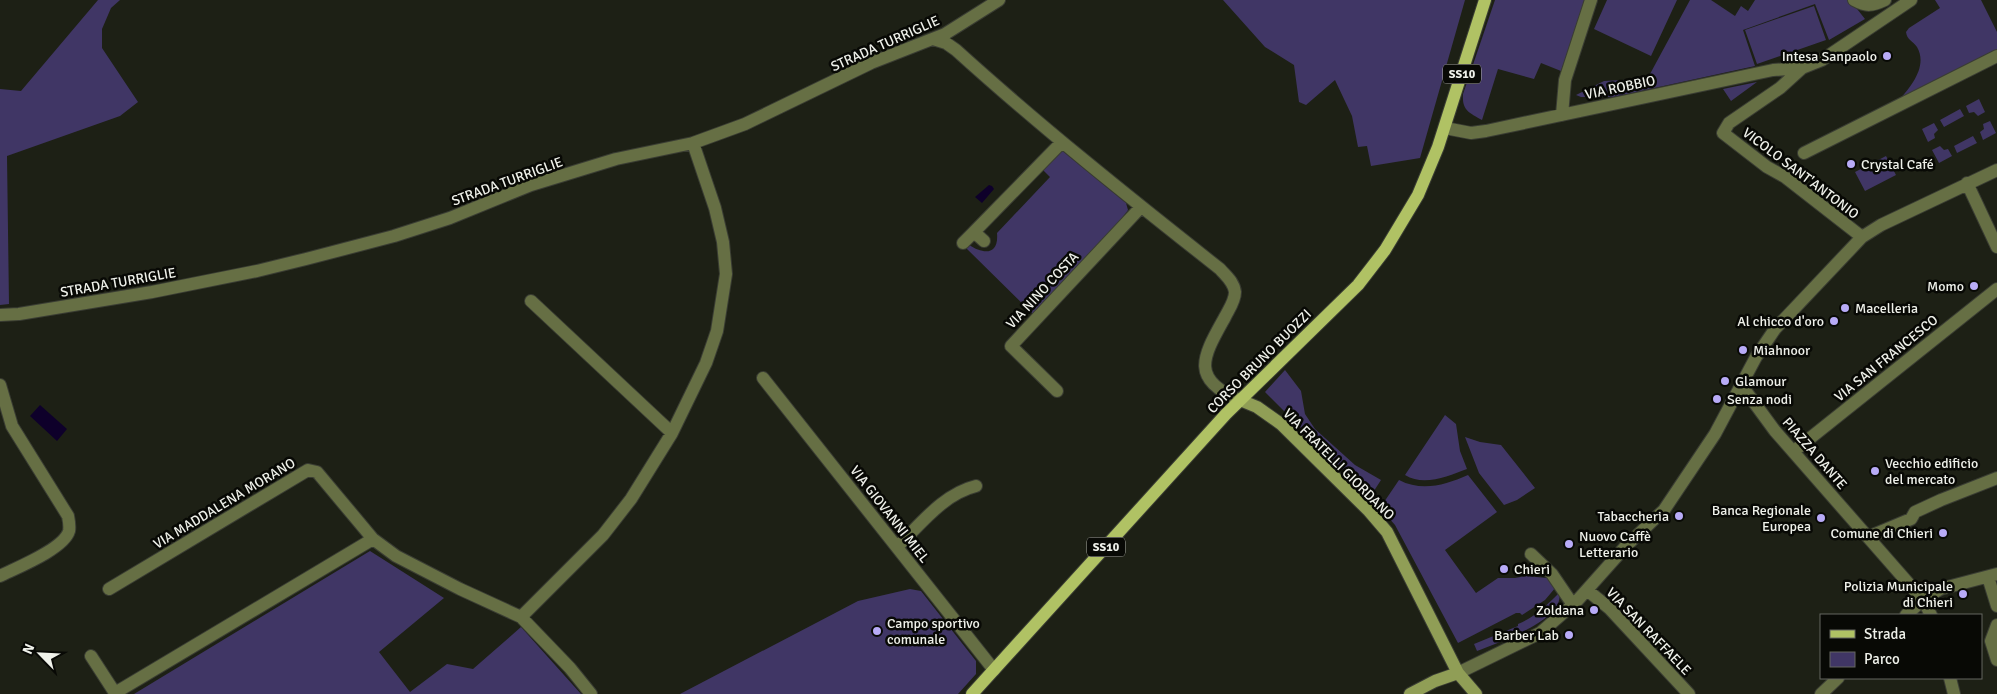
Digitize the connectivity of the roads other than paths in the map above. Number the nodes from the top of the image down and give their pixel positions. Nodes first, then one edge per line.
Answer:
1 (999, 0) edge
2 (1485, 0) edge
3 (1591, 0) edge
4 (1854, 0) edge
5 (1885, 0) edge
6 (1911, 0) edge
7 (933, 38) junction
8 (1997, 56) edge
9 (1802, 68) junction
10 (1562, 115) junction
11 (1445, 128) junction
12 (1062, 142) junction
13 (693, 143) junction
14 (1804, 153) dead end
15 (1997, 170) edge
16 (1967, 183) junction
17 (1141, 206) junction
18 (974, 232) junction
19 (1862, 238) junction
20 (963, 242) dead end
21 (984, 242) dead end
22 (1997, 247) edge
23 (1997, 289) edge
24 (531, 301) dead end
25 (0, 315) edge
26 (763, 378) dead end
27 (0, 385) edge
28 (1742, 386) junction
29 (1057, 391) dead end
30 (1240, 400) junction
31 (672, 434) junction
32 (1794, 450) junction
33 (1997, 478) edge
34 (976, 486) dead end
35 (1868, 537) junction
36 (373, 539) junction
37 (897, 547) junction
38 (1531, 554) dead end
39 (1993, 575) edge
40 (0, 576) edge
41 (109, 589) dead end
42 (1587, 590) junction
43 (1928, 596) junction
44 (1569, 599) dead end
45 (1997, 606) edge
46 (1907, 614) edge
47 (1931, 614) edge
48 (521, 617) junction
49 (1997, 625) edge
50 (91, 656) dead end
51 (1997, 660) edge
52 (994, 670) junction
53 (1458, 673) junction
54 (1837, 679) edge
55 (1950, 679) edge
56 (591, 694) edge
57 (972, 694) edge
58 (1410, 694) edge
59 (1476, 694) edge
60 (1689, 694) edge
61 (1821, 694) edge
62 (1954, 694) edge

1 - 7 street, STRADA TURRIGLIE
2 - 11 main road, CORSO BRUNO BUOZZI / SS10
3 - 10 street
4 - 5 street
6 - 9 street
7 - 12 street, VIA FRATELLI GIORDANO
7 - 13 street, STRADA TURRIGLIE
8 - 14 street
9 - 10 street, VIA ROBBIO
9 - 19 street, VICOLO SANT'ANTONIO
10 - 11 street, VIA ROBBIO
11 - 30 main road, CORSO BRUNO BUOZZI / SS10
12 - 17 street, VIA FRATELLI GIORDANO
12 - 18 street
13 - 25 street, STRADA TURRIGLIE
13 - 31 street
15 - 16 street
16 - 19 street
16 - 22 street
17 - 29 street, VIA NINO COSTA
17 - 30 street, VIA FRATELLI GIORDANO
18 - 20 street
18 - 21 street
19 - 28 street
23 - 32 street, VIA SAN FRANCESCO
24 - 31 street
26 - 37 street, VIA GIOVANNI MIEL
27 - 40 street
28 - 32 street, PIAZZA DANTE
28 - 42 street
30 - 52 main road, CORSO BRUNO BUOZZI / SS10
30 - 53 street, VIA FRATELLI GIORDANO
31 - 48 street
32 - 35 street, PIAZZA DANTE
33 - 35 street
34 - 37 street
35 - 43 street, PIAZZA DANTE
36 - 41 street, VIA MADDALENA MORANO
36 - 48 street, VIA MADDALENA MORANO
36 - 50 street
37 - 52 street, VIA GIOVANNI MIEL
38 - 44 street
39 - 43 street
39 - 45 street
42 - 53 street
42 - 60 street, VIA SAN RAFFAELE
43 - 46 street
43 - 47 street, PIAZZA DANTE
48 - 56 street, VIA MADDALENA MORANO
49 - 51 street
52 - 57 main road, CORSO BRUNO BUOZZI / SS10
53 - 58 street
53 - 59 street, VIA FRATELLI GIORDANO
54 - 61 street
55 - 62 street

